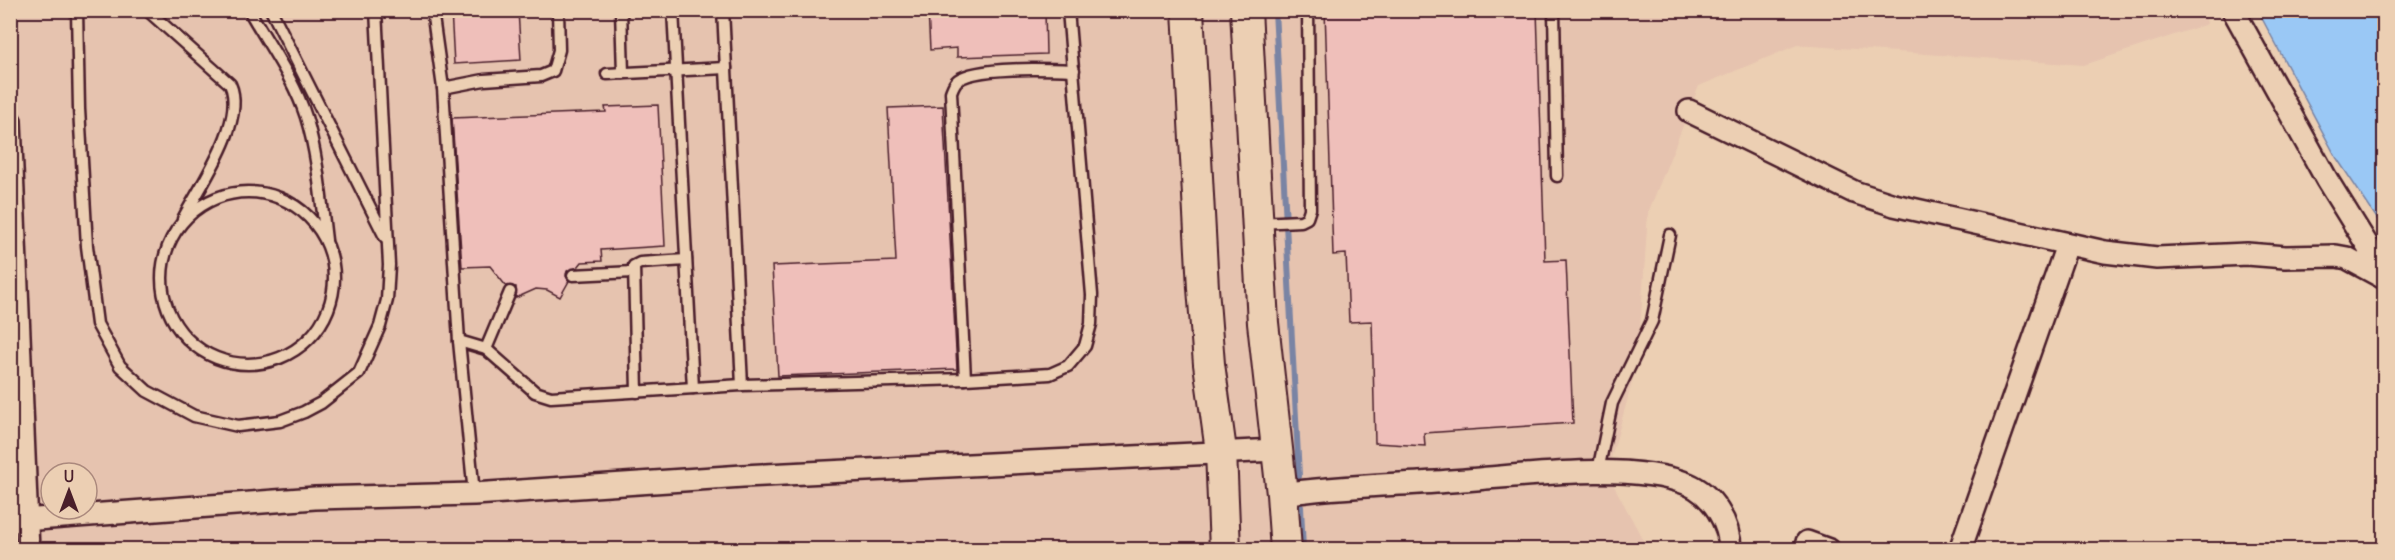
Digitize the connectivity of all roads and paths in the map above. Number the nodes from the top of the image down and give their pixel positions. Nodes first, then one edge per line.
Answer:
1 (77, 10) edge
2 (147, 10) edge
3 (249, 10) edge
4 (271, 10) edge
5 (376, 10) edge
6 (432, 10) edge
7 (558, 10) edge
8 (621, 10) edge
9 (673, 10) edge
10 (723, 10) edge
11 (1068, 10) edge
12 (1188, 10) edge
13 (1246, 10) edge
14 (1308, 10) edge
15 (1554, 10) edge
16 (2233, 10) edge
17 (726, 68) junction
18 (1074, 70) junction
19 (676, 71) junction
20 (623, 73) junction
21 (607, 74) dead end
22 (443, 87) junction
23 (1689, 111) dead end
24 (10, 121) edge
25 (1557, 176) dead end
26 (1266, 223) junction
27 (179, 227) junction
28 (1670, 235) dead end
29 (326, 240) junction
30 (388, 243) junction
31 (2067, 245) junction
32 (686, 260) junction
33 (633, 272) junction
34 (2385, 272) edge
35 (573, 274) dead end
36 (2385, 278) edge
37 (510, 292) dead end
38 (459, 341) junction
39 (486, 349) junction
40 (16, 368) edge
41 (965, 379) junction
42 (742, 385) junction
43 (693, 388) junction
44 (638, 392) junction
45 (1276, 450) junction
46 (1221, 451) junction
47 (1598, 471) junction
48 (474, 494) junction
49 (1282, 494) junction
50 (18, 520) edge
51 (1807, 542) dead end
52 (28, 549) edge
53 (1226, 549) edge
54 (1286, 549) edge
55 (1730, 549) edge
56 (1829, 549) edge
57 (1960, 549) edge

1 - 30 lane
2 - 27 lane
3 - 29 lane
4 - 30 lane
5 - 30 lane
6 - 22 lane
7 - 22 lane
8 - 20 lane
9 - 19 lane
10 - 17 lane
11 - 18 lane
12 - 46 street
13 - 26 street
14 - 26 lane
15 - 25 lane
16 - 34 street
17 - 19 lane
17 - 42 lane
18 - 41 lane
18 - 41 lane
19 - 20 lane
19 - 32 lane
20 - 21 lane
22 - 38 lane
23 - 31 street
24 - 40 street
26 - 45 street
27 - 29 lane
27 - 29 lane
28 - 47 lane
31 - 36 street
31 - 57 street
32 - 33 lane
32 - 43 lane
33 - 35 lane
33 - 44 lane
37 - 39 lane
38 - 39 lane
38 - 48 lane
39 - 44 lane
40 - 50 street
41 - 42 lane
42 - 43 lane
43 - 44 lane
45 - 46 street
45 - 49 street
46 - 48 street
46 - 53 street
47 - 49 street
47 - 55 street
48 - 50 street
49 - 54 street
50 - 52 street
51 - 56 street

